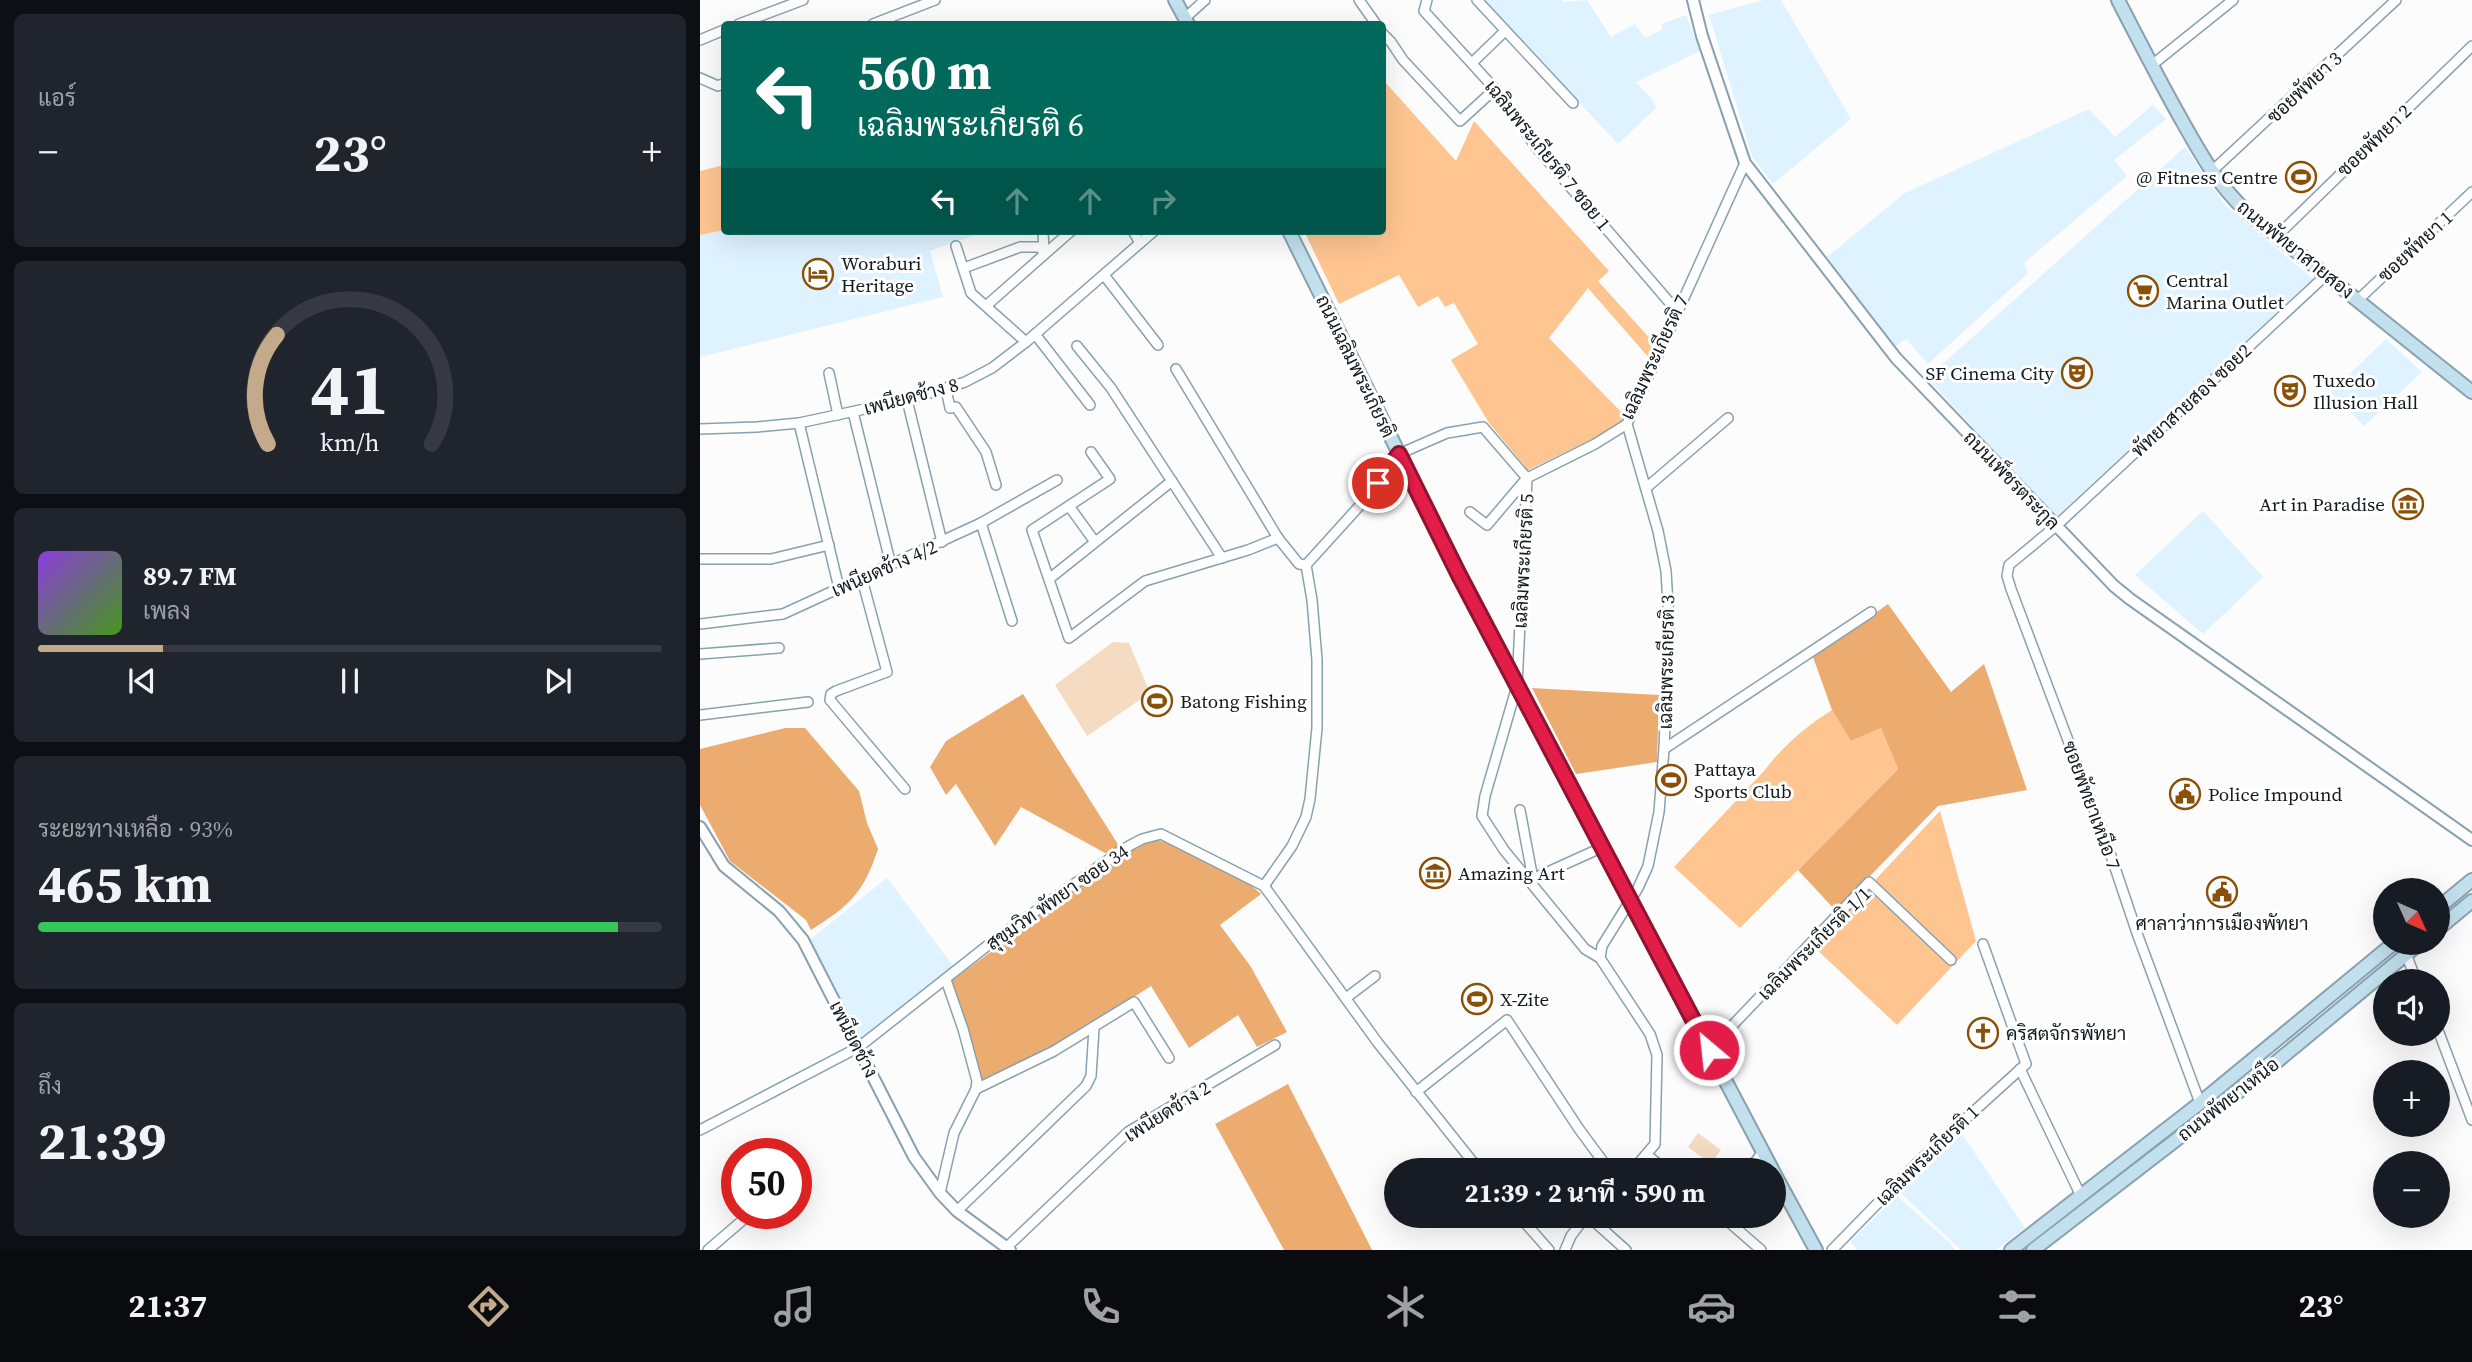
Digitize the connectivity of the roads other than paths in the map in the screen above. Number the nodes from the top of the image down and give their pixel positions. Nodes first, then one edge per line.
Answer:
1 (803, 0) edge
2 (935, 0) edge
3 (1175, 0) edge
4 (1205, 0) edge
5 (1359, 0) edge
6 (1427, 0) edge
7 (1477, 0) edge
8 (1693, 0) edge
9 (2118, 0) edge
10 (2233, 0) edge
11 (2396, 0) edge
12 (914, 4) edge
13 (747, 21) edge
14 (879, 21) edge
15 (1186, 21) edge
16 (1187, 21) edge
17 (1374, 21) edge
18 (721, 31) edge
19 (1505, 31) junction
20 (1386, 37) edge
21 (700, 40) edge
22 (2472, 46) edge
23 (1472, 63) junction
24 (2152, 65) junction
25 (700, 78) edge
26 (721, 84) edge
27 (1495, 89) junction
28 (1573, 103) dead end
29 (1745, 163) junction
30 (2211, 172) junction
31 (2472, 192) edge
32 (1043, 235) edge
33 (1066, 235) edge
34 (1135, 235) edge
35 (1149, 235) edge
36 (1291, 235) edge
37 (2277, 236) junction
38 (1140, 243) junction
39 (956, 246) dead end
40 (1044, 253) junction
41 (964, 268) junction
42 (1104, 275) junction
43 (2326, 275) junction
44 (2358, 300) junction
45 (986, 305) junction
46 (1676, 310) junction
47 (1035, 334) junction
48 (1026, 342) junction
49 (1158, 345) dead end
50 (1077, 346) dead end
51 (1176, 369) dead end
52 (829, 373) dead end
53 (946, 389) junction
54 (2472, 392) edge
55 (907, 400) junction
56 (1090, 405) dead end
57 (853, 412) junction
58 (838, 415) junction
59 (1728, 418) dead end
60 (799, 423) junction
61 (1627, 424) junction
62 (700, 429) edge
63 (1091, 452) dead end
64 (1399, 454) junction
65 (1527, 478) junction
66 (1057, 480) dead end
67 (1172, 481) junction
68 (996, 485) dead end
69 (1646, 488) junction
70 (1069, 506) junction
71 (1470, 512) dead end
72 (981, 523) junction
73 (2056, 526) junction
74 (1278, 538) junction
75 (942, 542) junction
76 (1095, 542) junction
77 (829, 545) junction
78 (1222, 558) junction
79 (700, 559) edge
80 (891, 565) junction
81 (1306, 565) junction
82 (862, 579) junction
83 (1049, 579) junction
84 (839, 587) junction
85 (1871, 612) dead end
86 (1012, 621) dead end
87 (700, 624) edge
88 (779, 648) dead end
89 (700, 654) edge
90 (1517, 686) junction
91 (808, 702) dead end
92 (700, 715) edge
93 (1664, 749) junction
94 (905, 789) dead end
95 (1520, 810) dead end
96 (700, 827) edge
97 (2472, 839) edge
98 (1603, 847) junction
99 (1532, 879) junction
100 (2472, 880) edge
101 (1264, 886) junction
102 (2450, 898) edge
103 (1630, 900) junction
104 (2472, 901) edge
105 (2450, 919) edge
106 (1983, 944) dead end
107 (2378, 956) edge
108 (2404, 956) edge
109 (1600, 958) junction
110 (1951, 960) dead end
111 (1375, 976) dead end
112 (946, 980) junction
113 (1346, 998) junction
114 (1094, 1028) junction
115 (1275, 1045) dead end
116 (2444, 1046) edge
117 (859, 1047) junction
118 (1709, 1050) junction
119 (1169, 1058) dead end
120 (2023, 1066) junction
121 (976, 1088) junction
122 (1416, 1092) junction
123 (2200, 1103) junction
124 (2472, 1120) edge
125 (700, 1130) edge
126 (1763, 1152) junction
127 (1647, 1155) junction
128 (1469, 1158) edge
129 (1600, 1158) edge
130 (1644, 1158) edge
131 (1651, 1158) edge
132 (1758, 1158) edge
133 (1766, 1158) edge
134 (940, 1193) junction
135 (1786, 1194) edge
136 (2080, 1195) junction
137 (957, 1211) junction
138 (1530, 1228) edge
139 (1577, 1228) edge
140 (1601, 1228) edge
141 (1736, 1228) edge
142 (732, 1229) edge
143 (1008, 1249) edge
144 (708, 1250) edge
145 (1549, 1250) edge
146 (1565, 1250) edge
147 (1626, 1250) edge
148 (1761, 1250) edge
149 (1816, 1250) edge
150 (1832, 1250) edge
151 (2011, 1250) edge
152 (2032, 1250) edge

1 - 13 street
2 - 12 street
3 - 15 main road
4 - 16 street
5 - 17 street
6 - 23 street, เฉลิมพระเกียรติ 7 ซอย 1
7 - 19 street
8 - 29 street, ถนนเพ็ชรตระกูล
9 - 24 main road, ถนนพัทยาสายสอง
10 - 24 street
11 - 30 street, ซอยพัทยา 3
12 - 14 street
18 - 21 street
19 - 23 street
19 - 28 street
20 - 27 street
22 - 37 street, ซอยพัทยา 2
23 - 27 street, เฉลิมพระเกียรติ 7 ซอย 1
24 - 30 main road, ถนนพัทยาสายสอง
25 - 26 street
27 - 46 street, เฉลิมพระเกียรติ 7 ซอย 1
29 - 46 street, เฉลิมพระเกียรติ 7
29 - 73 street, ถนนเพ็ชรตระกูล
30 - 37 main road, ถนนพัทยาสายสอง
31 - 44 street, ซอยพัทยา 1
32 - 40 street
33 - 40 street
34 - 38 street
35 - 38 street, เพนียดช้าง 8
36 - 64 main road, ถนนเฉลิมพระเกียรติ
37 - 43 main road, ถนนพัทยาสายสอง
38 - 42 street, เพนียดช้าง 8
39 - 41 street
40 - 41 street
40 - 45 street
41 - 45 street
42 - 47 street, เพนียดช้าง 8
42 - 49 street
43 - 44 main road, ถนนพัทยาสายสอง
43 - 73 street, พัทยาสายสอง ซอย2
44 - 54 main road, ถนนพัทยาสายสอง
45 - 48 street
46 - 61 street, เฉลิมพระเกียรติ 7
47 - 48 street, เพนียดช้าง 8
47 - 56 street
48 - 53 street, เพนียดช้าง 8
50 - 67 street
51 - 74 street
52 - 58 street
53 - 55 street, เพนียดช้าง 8
53 - 68 street
55 - 57 street, เพนียดช้าง 8
55 - 75 street
57 - 58 street, เพนียดช้าง 8
57 - 80 street
58 - 60 street, เพนียดช้าง 8
59 - 69 street
60 - 62 street, เพนียดช้าง 8
60 - 77 street
61 - 65 street, เฉลิมพระเกียรติ 7
61 - 69 street, เฉลิมพระเกียรติ 3
63 - 70 street
64 - 65 street
64 - 81 street
64 - 90 main road, ถนนเฉลิมพระเกียรติ
65 - 71 street, เฉลิมพระเกียรติ 5
65 - 90 street, เฉลิมพระเกียรติ 5
66 - 72 street, เพนียดช้าง 4/2
67 - 76 street
67 - 78 street
69 - 93 street, เฉลิมพระเกียรติ 3
70 - 76 street
70 - 83 street
72 - 75 street, เพนียดช้าง 4/2
72 - 86 street
73 - 97 street, ถนนเพ็ชรตระกูล
73 - 123 street, ซอยพัทยาเหนือ 7
74 - 78 street
74 - 81 street
75 - 80 street, เพนียดช้าง 4/2
76 - 83 street
77 - 79 street
77 - 84 street
78 - 83 street
80 - 82 street, เพนียดช้าง 4/2
81 - 101 street
82 - 84 street, เพนียดช้าง 4/2
82 - 94 street
84 - 87 street, เพนียดช้าง 4/2
85 - 93 street
88 - 89 street
90 - 98 main road, ถนนเฉลิมพระเกียรติ
90 - 99 street, เฉลิมพระเกียรติ 5
91 - 92 street
93 - 103 street, เฉลิมพระเกียรติ 3
95 - 99 street
96 - 117 street, เพนียดช้าง
98 - 99 street
98 - 103 main road, ถนนเฉลิมพระเกียรติ
99 - 109 street
100 - 102 main road
101 - 112 street, สุขุมวิท พัทยา ซอย 34
101 - 113 street, สุขุมวิท พัทยา ซอย 34
103 - 109 street, เฉลิมพระเกียรติ 3
103 - 118 main road, ถนนเฉลิมพระเกียรติ
104 - 105 main road
106 - 120 street
107 - 123 main road, ถนนพัทยาเหนือ
108 - 152 main road, ถนนพัทยาเหนือ
109 - 127 street
110 - 118 street, เฉลิมพระเกียรติ 1/1
111 - 113 street
112 - 117 street, สุขุมวิท พัทยา ซอย 34
112 - 121 street
113 - 122 street, สุขุมวิท พัทยา ซอย 34
114 - 119 street
114 - 121 street
114 - 137 street
115 - 143 street, เพนียดช้าง 2
116 - 124 street
117 - 125 street, สุขุมวิท พัทยา ซอย 34
117 - 134 street, เพนียดช้าง
118 - 126 main road, ถนนเฉลิมพระเกียรติ
120 - 136 street
120 - 150 street, เฉลิมพระเกียรติ 1
121 - 134 street
122 - 128 street, สุขุมวิท พัทยา ซอย 34
122 - 129 street
123 - 136 main road, ถนนพัทยาเหนือ
126 - 132 street
126 - 133 main road, ถนนเฉลิมพระเกียรติ
127 - 130 street
127 - 131 street
134 - 137 street, เพนียดช้าง
135 - 149 main road, ถนนเฉลิมพระเกียรติ
136 - 151 main road, ถนนพัทยาเหนือ
137 - 143 street, เพนียดช้าง
138 - 145 street
139 - 146 street
140 - 147 street
141 - 148 street
142 - 144 street

